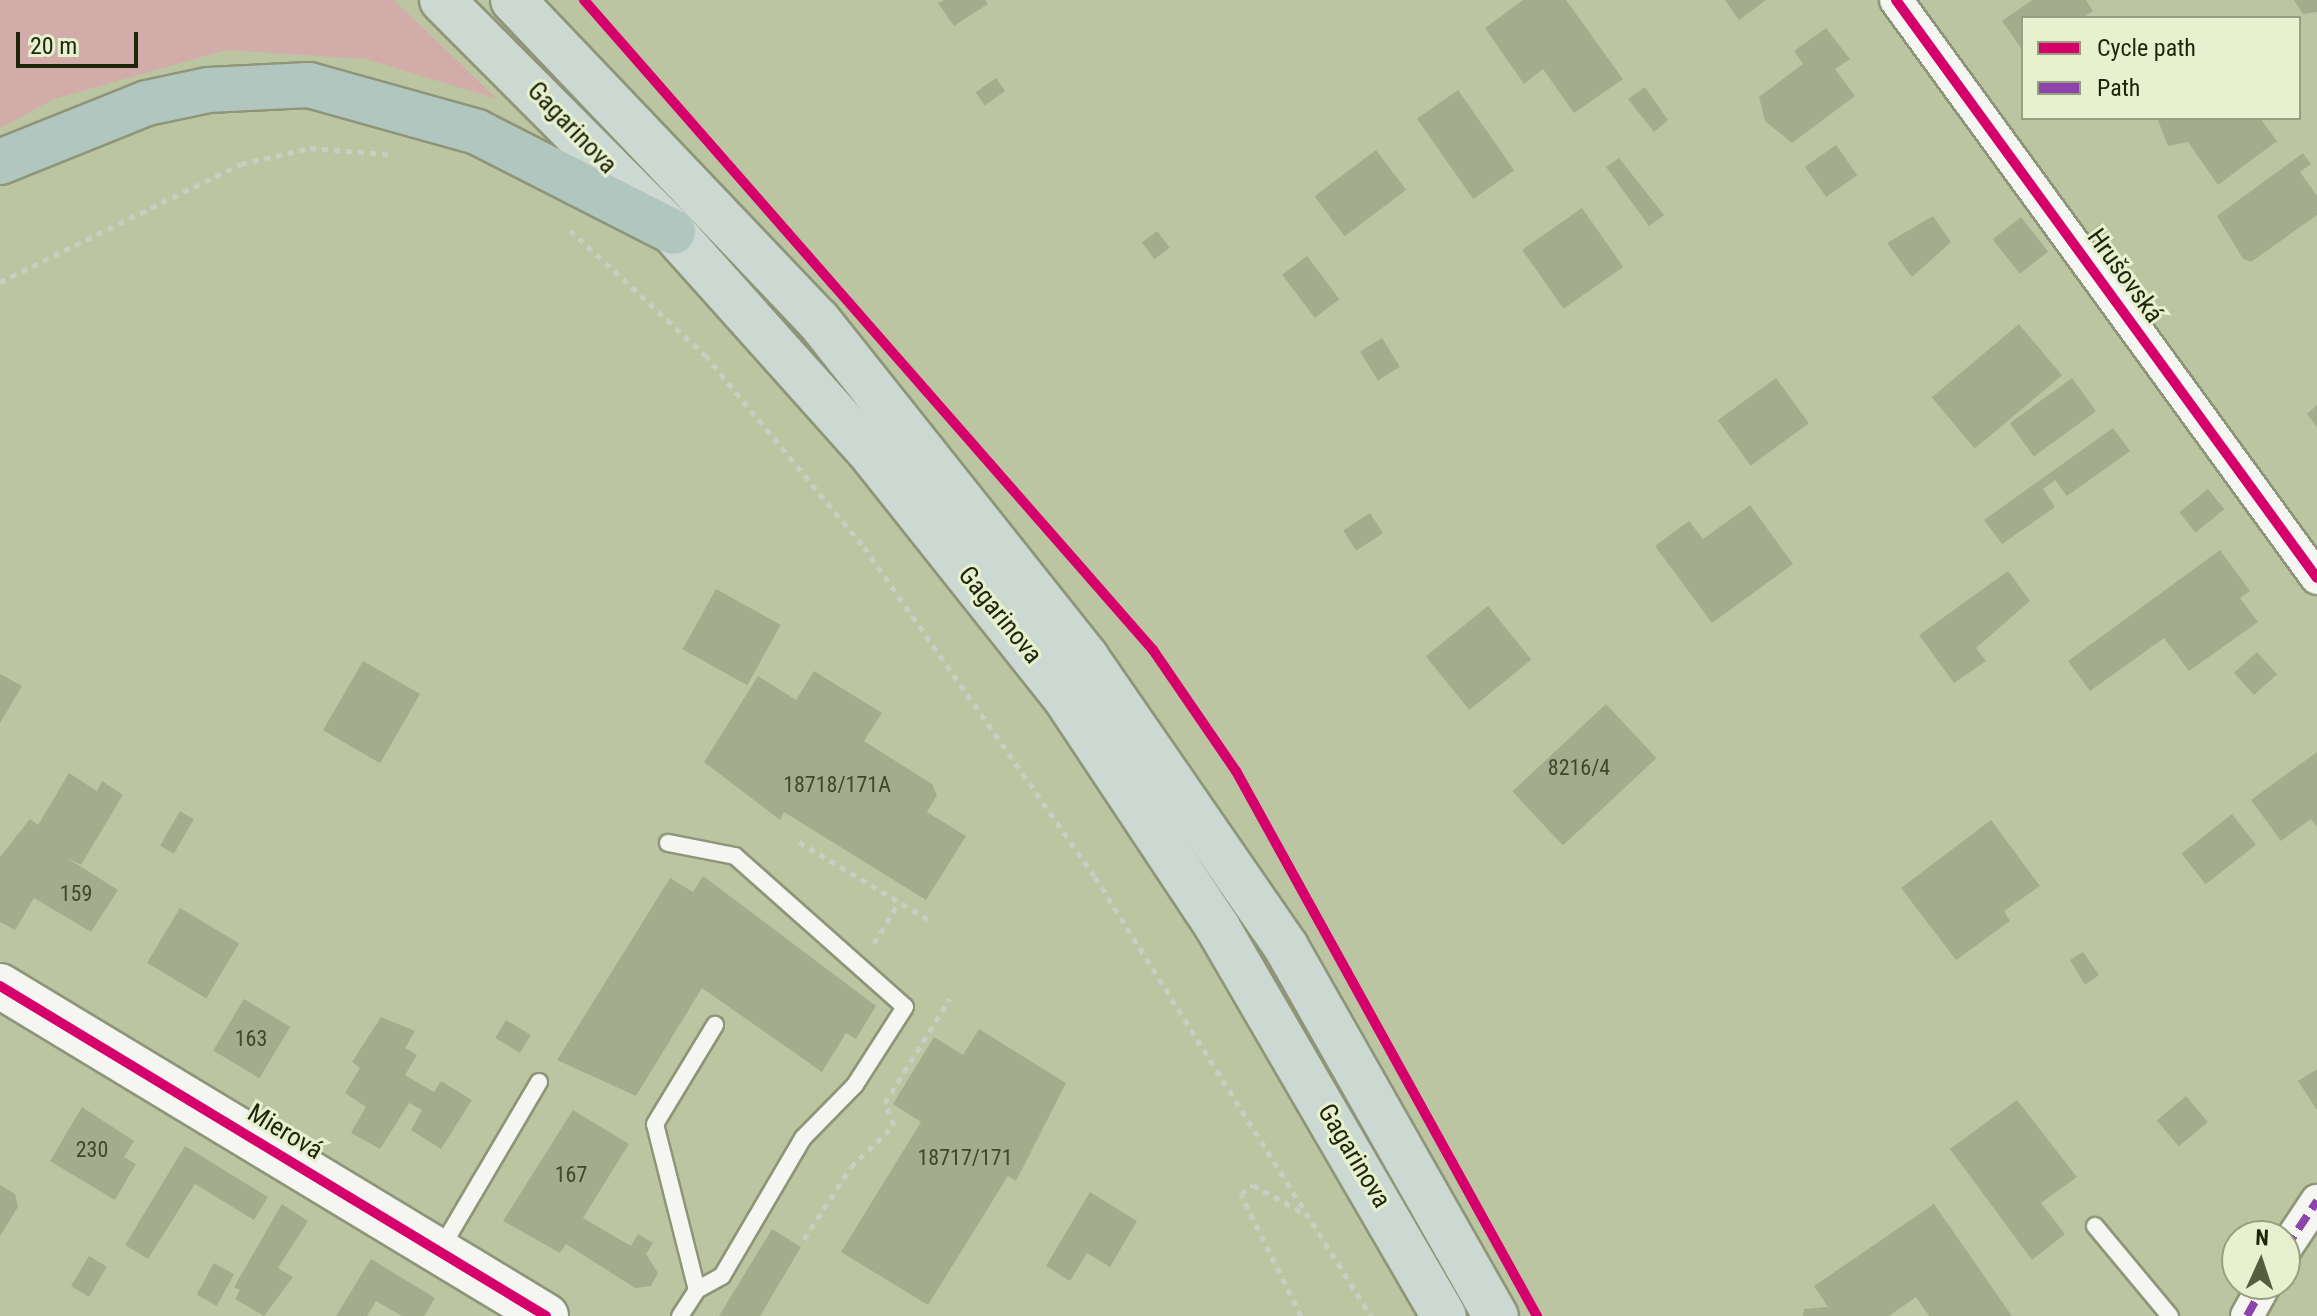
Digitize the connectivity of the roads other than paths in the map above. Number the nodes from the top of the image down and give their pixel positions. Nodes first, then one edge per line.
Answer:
1 (442, 0) edge
2 (513, 0) edge
3 (1896, 0) edge
4 (0, 162) edge
5 (673, 232) junction
6 (2317, 578) edge
7 (668, 843) dead end
8 (0, 986) edge
9 (715, 1025) dead end
10 (539, 1082) dead end
11 (2317, 1201) edge
12 (2301, 1225) edge
13 (2095, 1226) dead end
14 (439, 1251) junction
15 (697, 1290) junction
16 (546, 1316) edge
17 (680, 1316) edge
18 (1444, 1316) edge
19 (1496, 1316) edge
20 (2170, 1316) edge

1 - 5 main road, Gagarinova
2 - 19 main road, Gagarinova
3 - 6 street, Hrušovská
4 - 5 highway
5 - 18 main road, Gagarinova
7 - 15 lane
8 - 14 street, Mierová
9 - 15 lane
10 - 14 lane
11 - 12 street
13 - 20 lane
14 - 16 street, Mierová
15 - 17 lane

